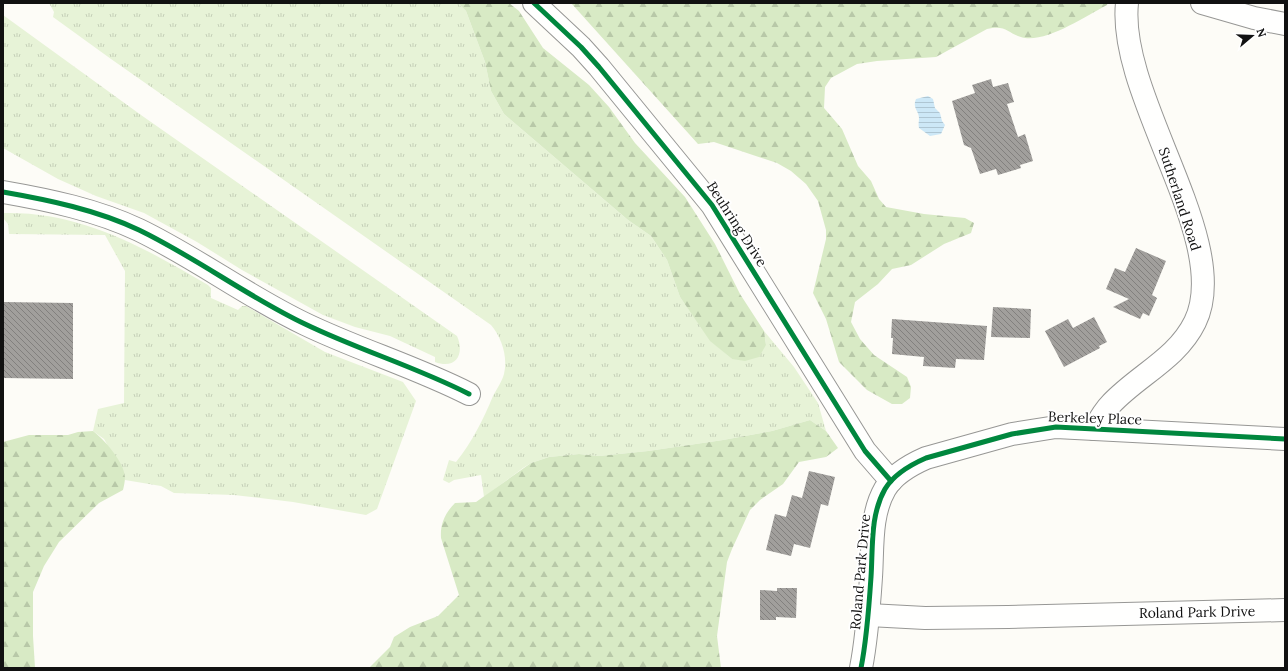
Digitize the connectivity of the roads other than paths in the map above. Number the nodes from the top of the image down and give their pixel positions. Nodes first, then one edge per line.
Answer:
1 (534, 3) edge
2 (1128, 3) edge
3 (1202, 3) edge
4 (1285, 24) edge
5 (3, 192) edge
6 (469, 394) dead end
7 (1094, 429) junction
8 (1285, 439) edge
9 (891, 481) junction
10 (1285, 610) edge
11 (869, 615) junction
12 (861, 668) edge

1 - 9 street, Beuhring Drive
2 - 7 street, Sutherland Road
3 - 4 street
5 - 6 street
7 - 8 street, Berkeley Place
7 - 9 street, Berkeley Place
9 - 11 street, Roland Park Drive
10 - 11 street, Roland Park Drive
11 - 12 street, Roland Park Drive

